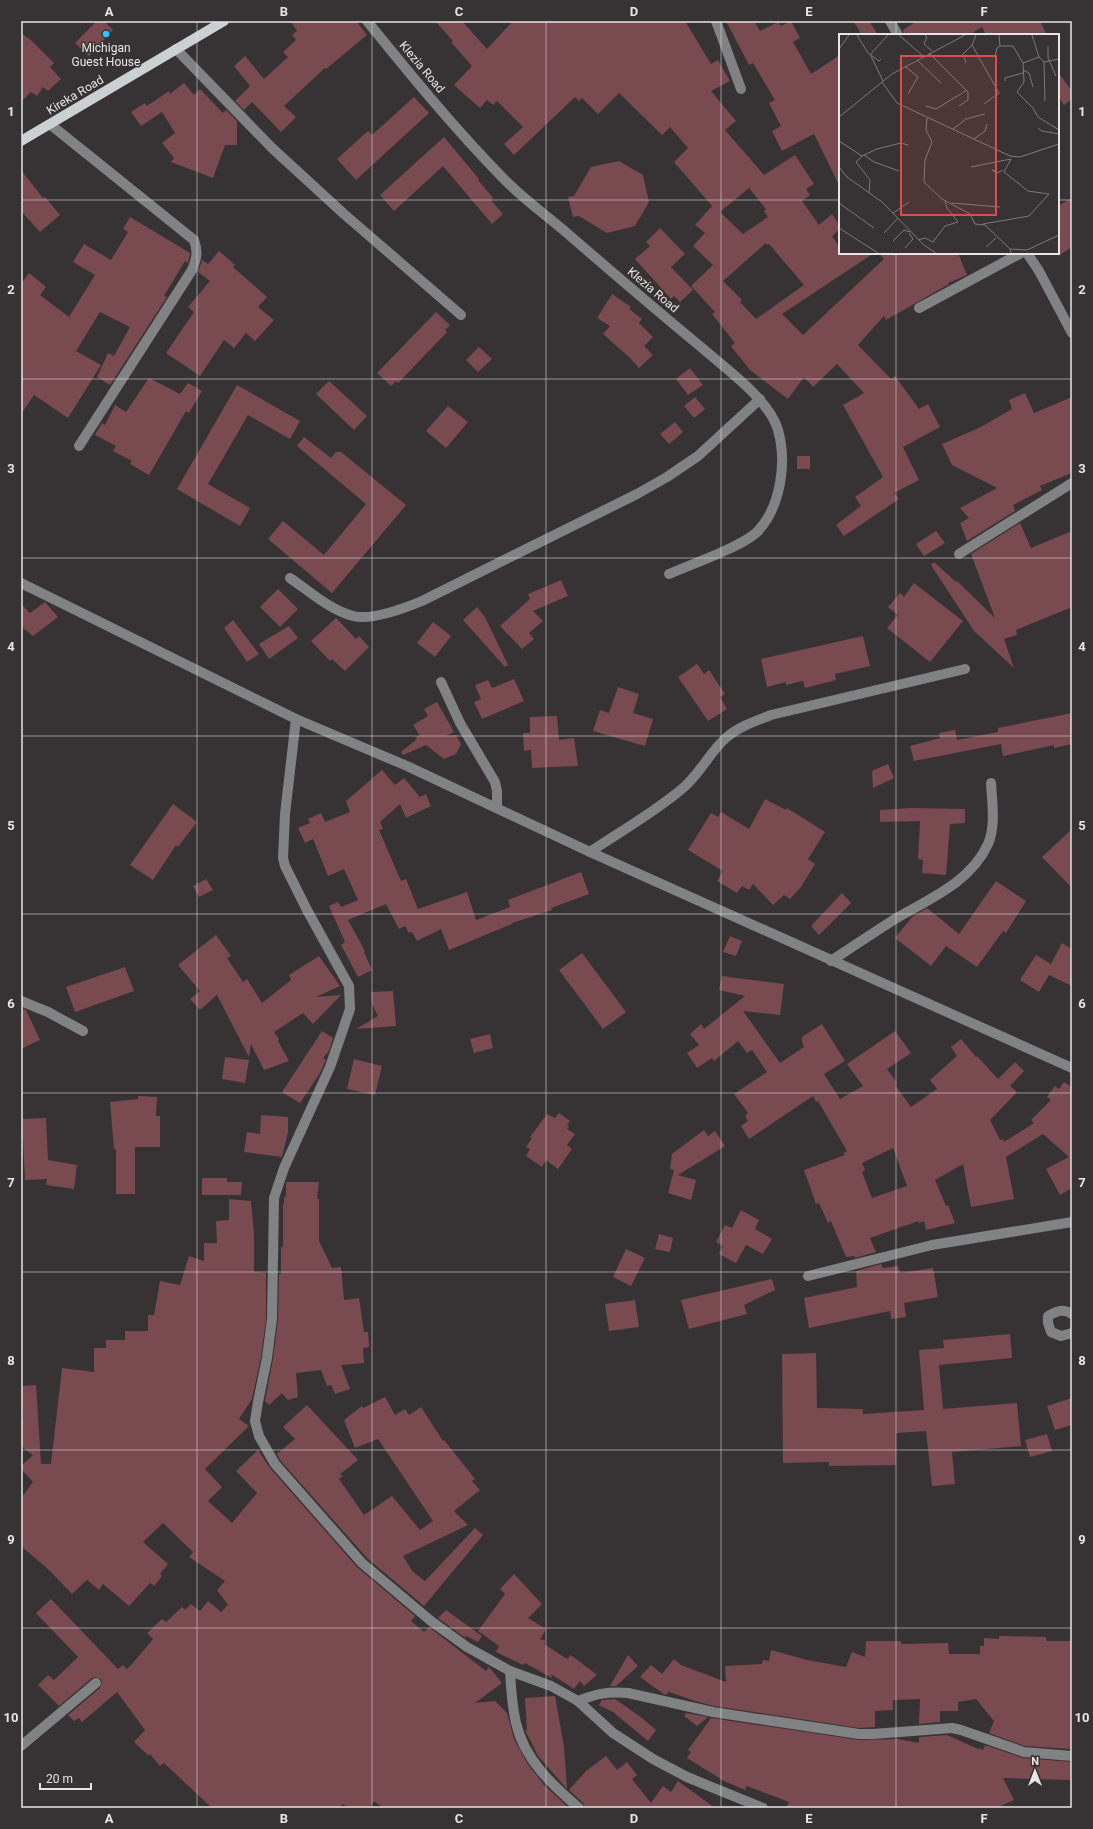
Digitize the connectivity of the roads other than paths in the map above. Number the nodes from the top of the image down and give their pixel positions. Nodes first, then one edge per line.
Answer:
1 (224, 21) edge
2 (367, 21) edge
3 (716, 21) edge
4 (890, 21) edge
5 (897, 34) edge
6 (176, 49) junction
7 (742, 89) dead end
8 (51, 125) junction
9 (21, 141) edge
10 (1018, 254) edge
11 (1028, 254) edge
12 (919, 308) dead end
13 (461, 315) dead end
14 (1072, 333) edge
15 (760, 400) junction
16 (79, 446) dead end
17 (1072, 483) edge
18 (959, 554) dead end
19 (669, 574) dead end
20 (290, 578) dead end
21 (21, 582) edge
22 (965, 669) dead end
23 (441, 682) dead end
24 (296, 719) junction
25 (991, 783) dead end
26 (497, 807) junction
27 (590, 852) junction
28 (831, 961) junction
29 (21, 1001) edge
30 (83, 1031) dead end
31 (1072, 1068) edge
32 (1072, 1222) edge
33 (808, 1276) dead end
34 (1072, 1314) edge
35 (1072, 1333) edge
36 (510, 1671) junction
37 (96, 1683) dead end
38 (578, 1701) junction
39 (21, 1746) edge
40 (1072, 1756) edge
41 (579, 1808) edge
42 (763, 1808) edge

1 - 6 main road, Kireka Road
2 - 15 street, Klezia Road
3 - 7 street
4 - 5 street
6 - 8 main road, Kireka Road
6 - 13 street
8 - 9 main road, Kireka Road
8 - 16 street
10 - 12 street
11 - 14 street
15 - 19 street, Klezia Road
15 - 20 street
17 - 18 street
21 - 24 street
22 - 27 street
23 - 26 street
24 - 26 street
24 - 36 street
25 - 28 street
26 - 27 street
27 - 28 street
28 - 31 street
29 - 30 street
32 - 33 street
34 - 35 street
36 - 38 street
36 - 41 street
37 - 39 street
38 - 40 street
38 - 42 street

